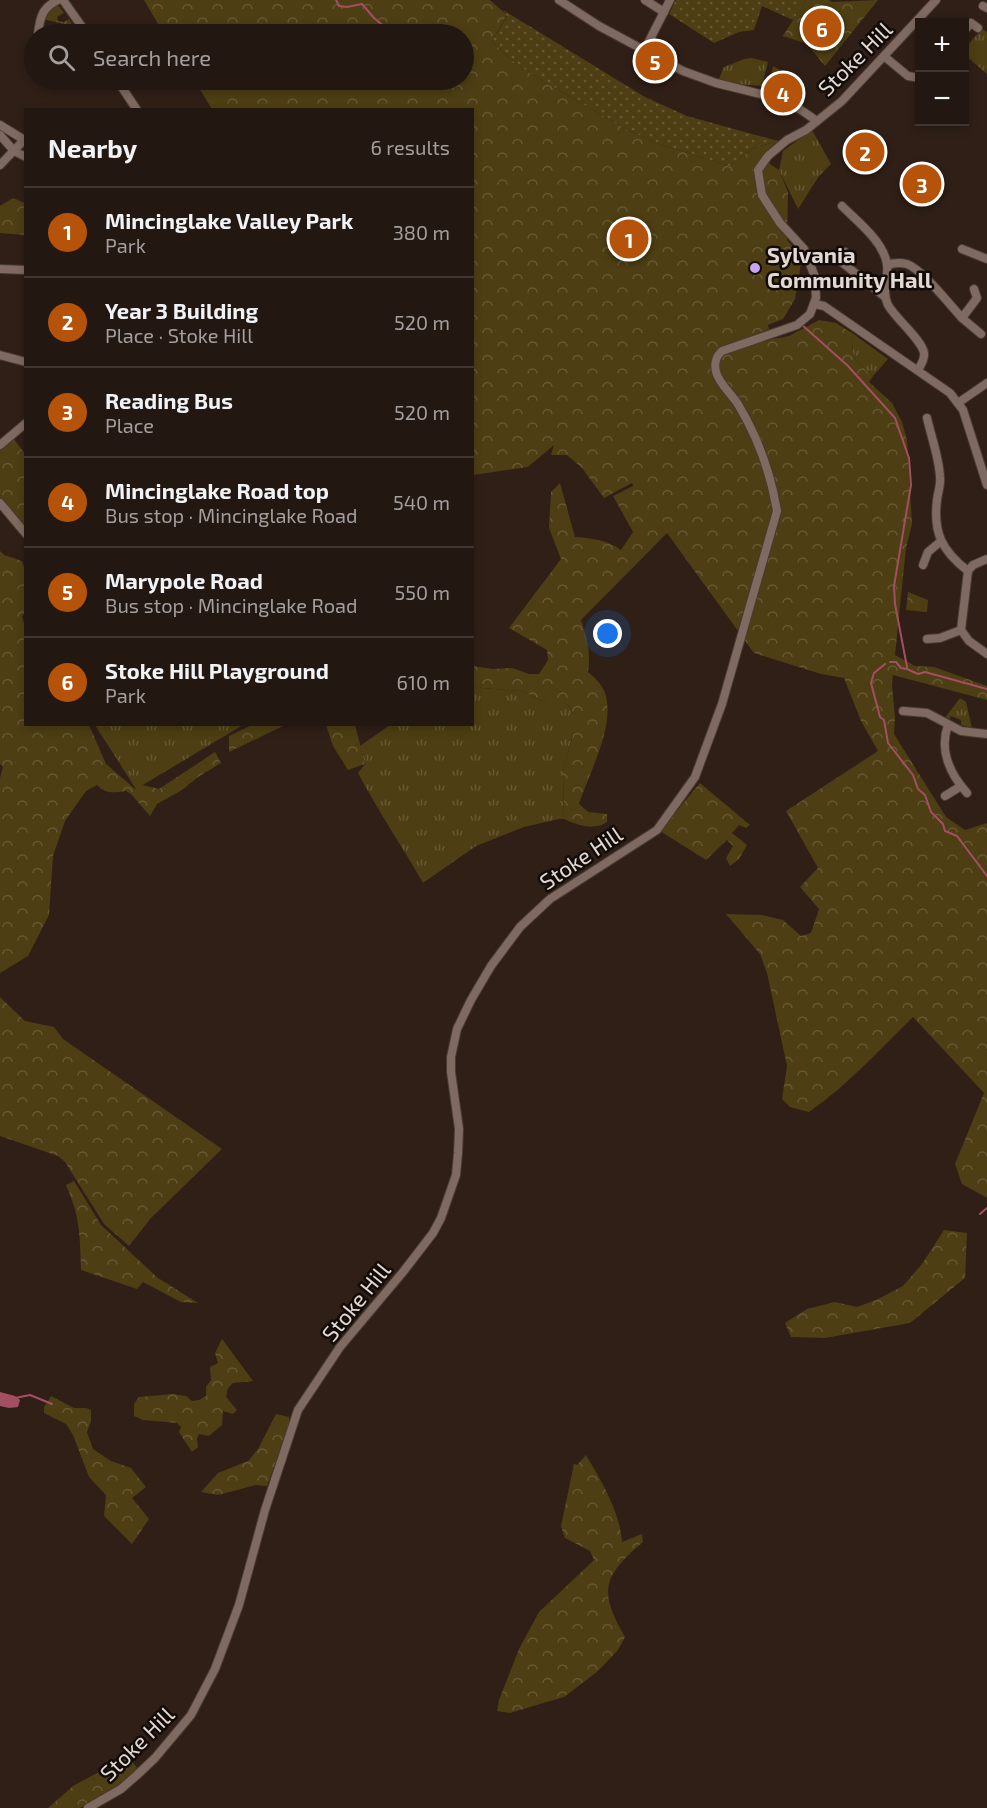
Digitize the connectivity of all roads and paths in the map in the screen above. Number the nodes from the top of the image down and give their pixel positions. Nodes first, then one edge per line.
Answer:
1 (58, 0) edge
2 (63, 0) edge
3 (559, 0) edge
4 (645, 0) edge
5 (670, 0) edge
6 (936, 0) edge
7 (664, 12) junction
8 (40, 24) edge
9 (80, 24) edge
10 (969, 25) edge
11 (978, 28) dead end
12 (644, 51) junction
13 (885, 57) junction
14 (915, 77) edge
15 (124, 90) edge
16 (136, 108) edge
17 (817, 122) junction
18 (0, 125) edge
19 (0, 135) edge
20 (24, 139) edge
21 (24, 141) edge
22 (14, 151) junction
23 (24, 156) edge
24 (0, 165) edge
25 (843, 206) dead end
26 (962, 249) dead end
27 (845, 252) dead end
28 (987, 259) edge
29 (887, 265) junction
30 (0, 269) edge
31 (24, 270) edge
32 (975, 289) dead end
33 (885, 297) junction
34 (977, 298) junction
35 (814, 304) junction
36 (984, 305) dead end
37 (962, 318) junction
38 (981, 334) dead end
39 (0, 355) edge
40 (24, 361) edge
41 (918, 370) junction
42 (987, 383) edge
43 (958, 403) junction
44 (927, 418) dead end
45 (24, 425) edge
46 (0, 445) edge
47 (987, 485) edge
48 (0, 503) edge
49 (24, 532) edge
50 (940, 542) junction
51 (987, 559) edge
52 (923, 566) dead end
53 (968, 572) junction
54 (932, 629) dead end
55 (961, 630) junction
56 (987, 654) edge
57 (903, 711) dead end
58 (948, 725) junction
59 (987, 734) edge
60 (961, 786) junction
61 (968, 793) dead end
62 (945, 796) dead end
63 (88, 1808) edge

1 - 8 street
2 - 9 street
3 - 12 street
4 - 7 street
5 - 7 street
6 - 13 street, Stoke Hill
7 - 12 street
10 - 11 street
12 - 17 street
13 - 14 street
13 - 17 street, Stoke Hill
15 - 16 street
17 - 35 street, Stoke Hill
18 - 20 street
19 - 22 street
21 - 22 street
22 - 23 street
22 - 24 street
25 - 29 street
26 - 28 street
27 - 33 street
29 - 33 street
29 - 37 street
30 - 31 street
32 - 34 street
33 - 41 street
34 - 36 street
34 - 37 street
35 - 41 street
35 - 63 street, Stoke Hill
37 - 38 street
39 - 40 street
41 - 43 street
42 - 43 street
43 - 47 street
44 - 50 street
45 - 46 street
48 - 49 street
50 - 52 street
50 - 53 street
51 - 53 street
53 - 55 street
54 - 55 street
55 - 56 street
57 - 58 street
58 - 59 street
58 - 60 street
60 - 61 street
60 - 62 street

